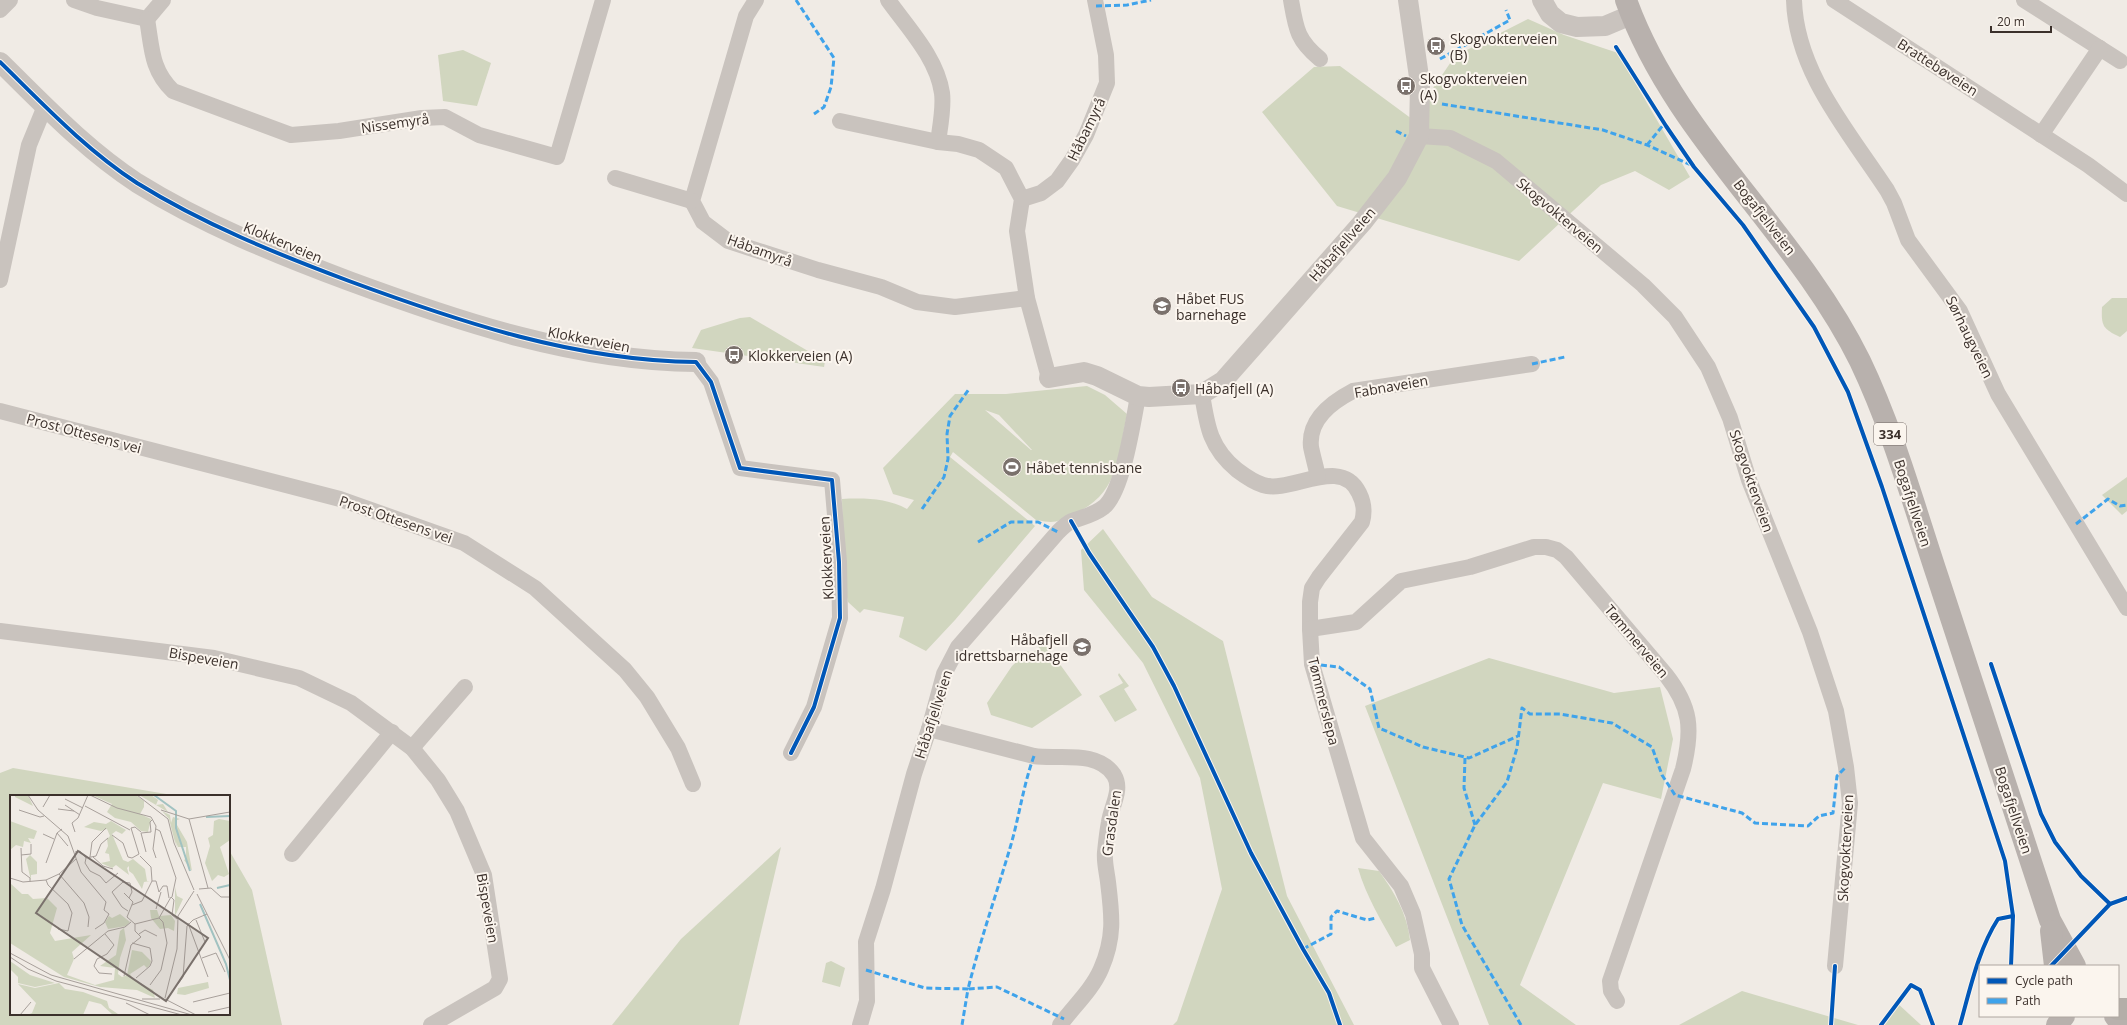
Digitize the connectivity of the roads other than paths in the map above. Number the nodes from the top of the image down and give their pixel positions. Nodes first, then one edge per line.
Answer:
1 (10, 0) edge
2 (74, 0) edge
3 (163, 0) edge
4 (603, 0) edge
5 (756, 0) edge
6 (888, 0) edge
7 (1095, 0) edge
8 (1291, 0) edge
9 (1408, 0) edge
10 (1542, 0) edge
11 (1794, 0) edge
12 (1834, 0) edge
13 (2024, 0) edge
14 (1628, 8) edge
15 (0, 10) edge
16 (147, 19) junction
17 (2100, 48) junction
18 (1320, 60) dead end
19 (2120, 61) dead end
20 (0, 62) edge
21 (45, 106) junction
22 (840, 121) dead end
23 (2042, 135) junction
24 (1419, 136) junction
25 (938, 142) junction
26 (615, 178) dead end
27 (2127, 194) edge
28 (1022, 199) junction
29 (692, 201) junction
30 (0, 280) edge
31 (1027, 298) junction
32 (696, 362) joint
33 (1532, 364) dead end
34 (1049, 378) joint
35 (1202, 394) junction
36 (1138, 396) junction
37 (0, 411) edge
38 (1318, 477) junction
39 (2127, 608) edge
40 (1310, 629) junction
41 (0, 631) edge
42 (465, 687) dead end
43 (930, 729) junction
44 (392, 732) junction
45 (412, 748) junction
46 (791, 753) dead end
47 (692, 784) dead end
48 (292, 854) dead end
49 (2050, 920) junction
50 (2055, 965) edge
51 (2074, 965) edge
52 (1835, 966) dead end
53 (1617, 1001) dead end
54 (2116, 1017) edge
55 (431, 1025) edge
56 (860, 1025) edge
57 (1060, 1025) edge
58 (1451, 1025) edge
59 (2122, 1025) edge

1 - 15 street
2 - 16 street
3 - 16 street
4 - 16 street, Nissemyrå
5 - 29 street
6 - 25 street
7 - 28 street, Håbamyrå
8 - 18 street
9 - 24 street, Håbafjellveien
10 - 14 street
11 - 39 street, Sørhaugveien
12 - 23 street, Brattebøveien
13 - 17 street
14 - 49 main road, Bogafjellveien / 334
17 - 19 street
17 - 23 street
20 - 21 street, Klokkerveien
21 - 30 street
21 - 32 street, Klokkerveien
22 - 25 street
23 - 27 street, Brattebøveien
24 - 35 street, Håbafjellveien
24 - 52 street, Skogvokterveien
25 - 28 street
26 - 29 street
28 - 31 street
29 - 31 street, Håbamyrå
31 - 34 street
32 - 46 street, Klokkerveien
33 - 38 street, Fabnaveien
34 - 36 street, Håbafjellveien
35 - 36 street, Håbafjellveien
35 - 38 street, Tømmerslepa
36 - 43 street, Håbafjellveien
37 - 47 street, Prost Ottesens vei
38 - 40 street, Tømmerslepa
40 - 53 street, Tømmerveien
40 - 58 street, Tømmerslepa
41 - 44 street, Bispeveien
42 - 45 street
43 - 56 street, Håbafjellveien
43 - 57 street, Grasdalen
44 - 45 street, Bispeveien
44 - 48 street
45 - 55 street, Bispeveien
49 - 50 main road, Bogafjellveien / 334
49 - 51 main road, Bogafjellveien / 334
54 - 59 main road

